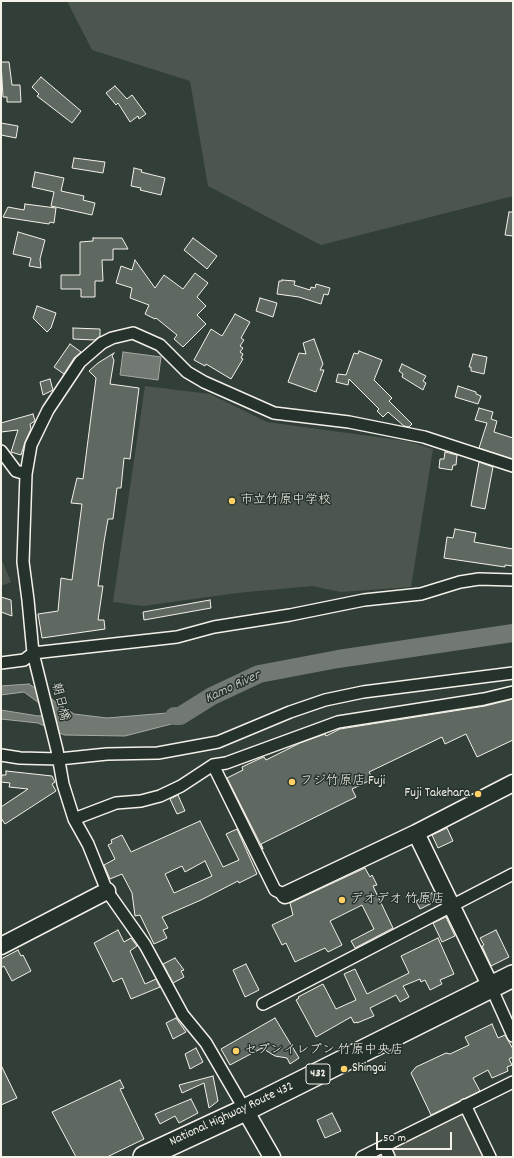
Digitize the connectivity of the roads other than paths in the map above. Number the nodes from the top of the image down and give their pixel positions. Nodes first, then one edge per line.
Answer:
1 (1, 451) edge
2 (513, 466) edge
3 (26, 474) junction
4 (513, 580) edge
5 (33, 657) junction
6 (1, 663) edge
7 (513, 673) edge
8 (513, 692) edge
9 (58, 754) junction
10 (1, 755) edge
11 (213, 765) junction
12 (513, 783) edge
13 (74, 819) junction
14 (416, 833) junction
15 (513, 874) edge
16 (107, 891) junction
17 (285, 895) joint
18 (452, 907) junction
19 (1, 946) edge
20 (513, 976) edge
21 (491, 986) junction
22 (264, 1004) dead end
23 (513, 1036) edge
24 (513, 1082) edge
25 (466, 1106) junction
26 (245, 1110) junction
27 (384, 1146) junction
28 (144, 1157) edge
29 (272, 1157) edge
30 (362, 1157) edge
31 (389, 1157) edge
32 (490, 1157) edge

1 - 3 street
2 - 3 street, 朝日橋
3 - 5 street, 朝日橋
4 - 5 street
5 - 6 street
5 - 9 street, 朝日橋
7 - 9 street
8 - 11 street
9 - 10 street
9 - 13 street, 朝日橋
11 - 13 street
11 - 17 street
12 - 14 street
13 - 16 street, 朝日橋
14 - 17 street
14 - 18 street
15 - 18 street
16 - 19 street
16 - 26 street, 朝日橋
18 - 21 street
18 - 22 street
20 - 21 highway, National Highway Route 432 / 432
21 - 23 street
21 - 26 highway, National Highway Route 432 / 432
24 - 25 street
25 - 27 street
25 - 32 street
26 - 28 highway, National Highway Route 432 / 432
26 - 29 street
27 - 30 street
27 - 31 street

